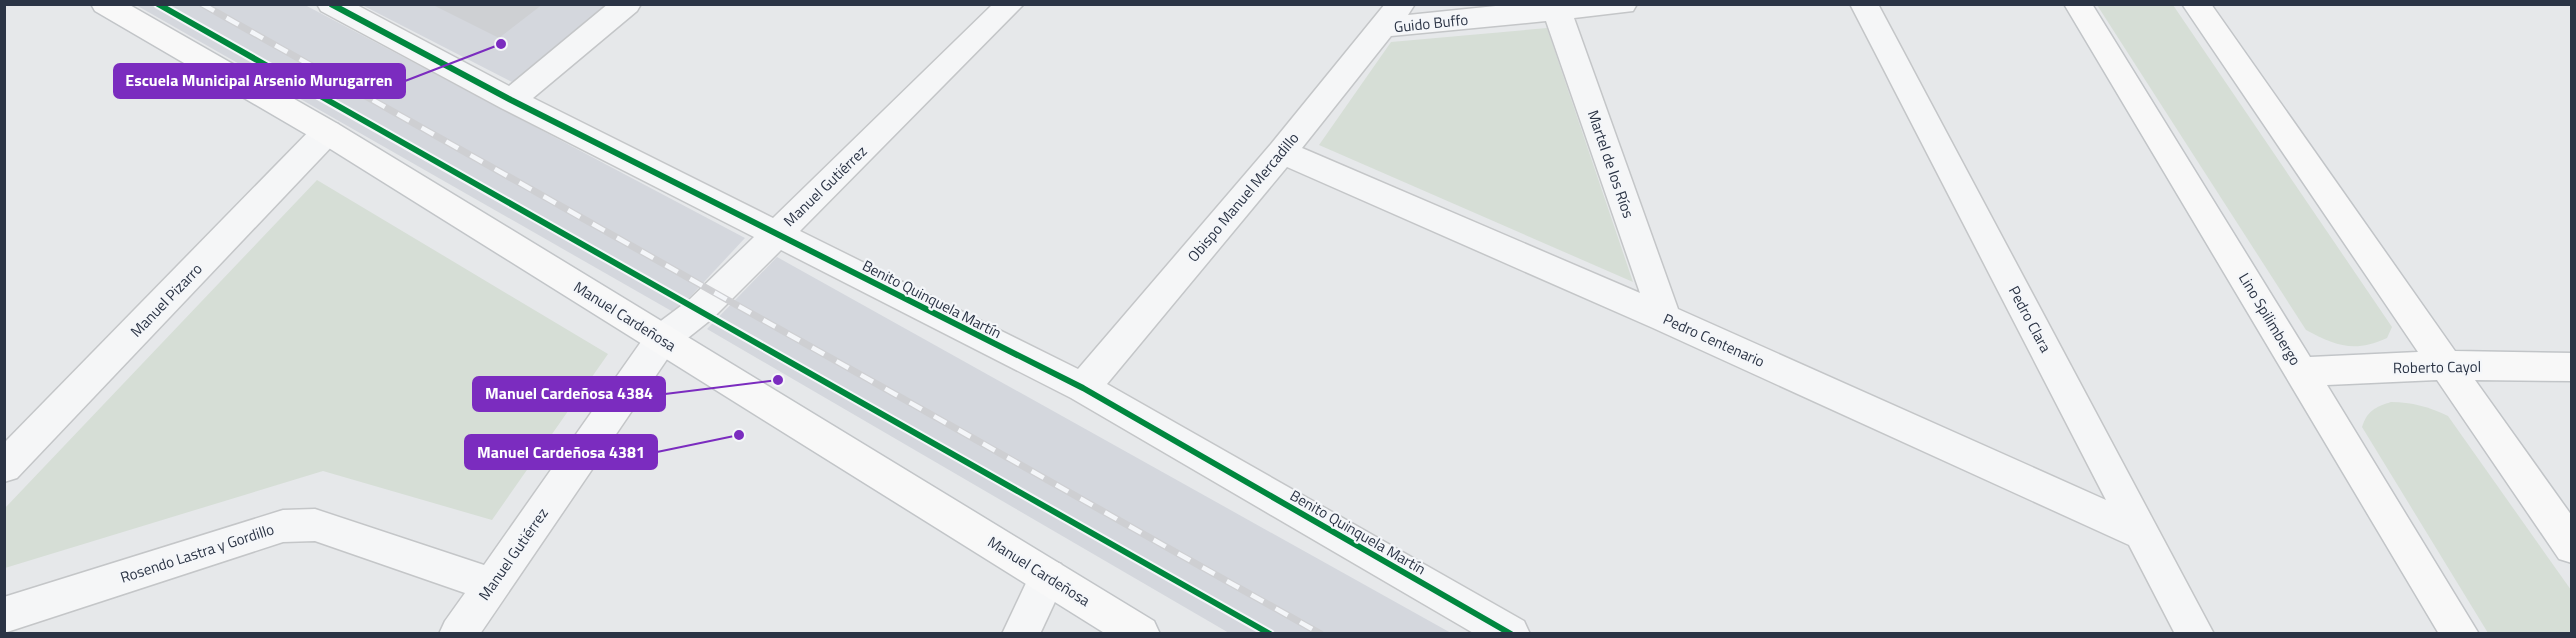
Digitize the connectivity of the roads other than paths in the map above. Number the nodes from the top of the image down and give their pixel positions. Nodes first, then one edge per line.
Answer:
1 (105, 4) edge
2 (331, 4) edge
3 (627, 4) edge
4 (1010, 4) edge
5 (1623, 4) edge
6 (1864, 4) edge
7 (2078, 4) edge
8 (2196, 4) edge
9 (1557, 11) junction
10 (1392, 16) edge
11 (511, 99) junction
12 (327, 132) junction
13 (1282, 152) junction
14 (776, 234) junction
15 (1665, 318) junction
16 (662, 339) junction
17 (2445, 365) junction
18 (2571, 367) edge
19 (2302, 372) junction
20 (1083, 388) junction
21 (4, 467) edge
22 (2143, 534) junction
23 (2571, 547) edge
24 (1048, 576) junction
25 (492, 585) junction
26 (4, 615) edge
27 (458, 633) edge
28 (1021, 633) edge
29 (1141, 633) edge
30 (1511, 633) edge
31 (2195, 633) edge
32 (2460, 633) edge

1 - 12 main road, Manuel Cardeñosa
2 - 11 street, Benito Quinquela Martín
3 - 11 street
4 - 14 street, Manuel Gutiérrez
5 - 9 street, Guido Buffo
6 - 22 street, Pedro Clara
7 - 19 main road, Lino Spilimbergo
8 - 17 main road
9 - 10 street, Guido Buffo
9 - 15 street, Martel de los Ríos
10 - 13 street, Obispo Manuel Mercadillo
11 - 14 street, Benito Quinquela Martín
12 - 16 main road, Manuel Cardeñosa
12 - 21 street, Manuel Pizarro
13 - 15 street, Pedro Centenario
13 - 20 street, Obispo Manuel Mercadillo
14 - 16 street, Manuel Gutiérrez
14 - 20 street, Benito Quinquela Martín
15 - 22 street, Pedro Centenario
16 - 24 main road, Manuel Cardeñosa
16 - 25 street, Manuel Gutiérrez
17 - 18 main road, Roberto Cayol
17 - 19 main road, Roberto Cayol
17 - 23 main road
19 - 32 main road, Lino Spilimbergo
20 - 30 street, Benito Quinquela Martín
22 - 31 street, Pedro Clara
24 - 28 street
24 - 29 main road, Manuel Cardeñosa
25 - 26 street, Rosendo Lastra y Gordillo
25 - 27 street, Manuel Gutiérrez

